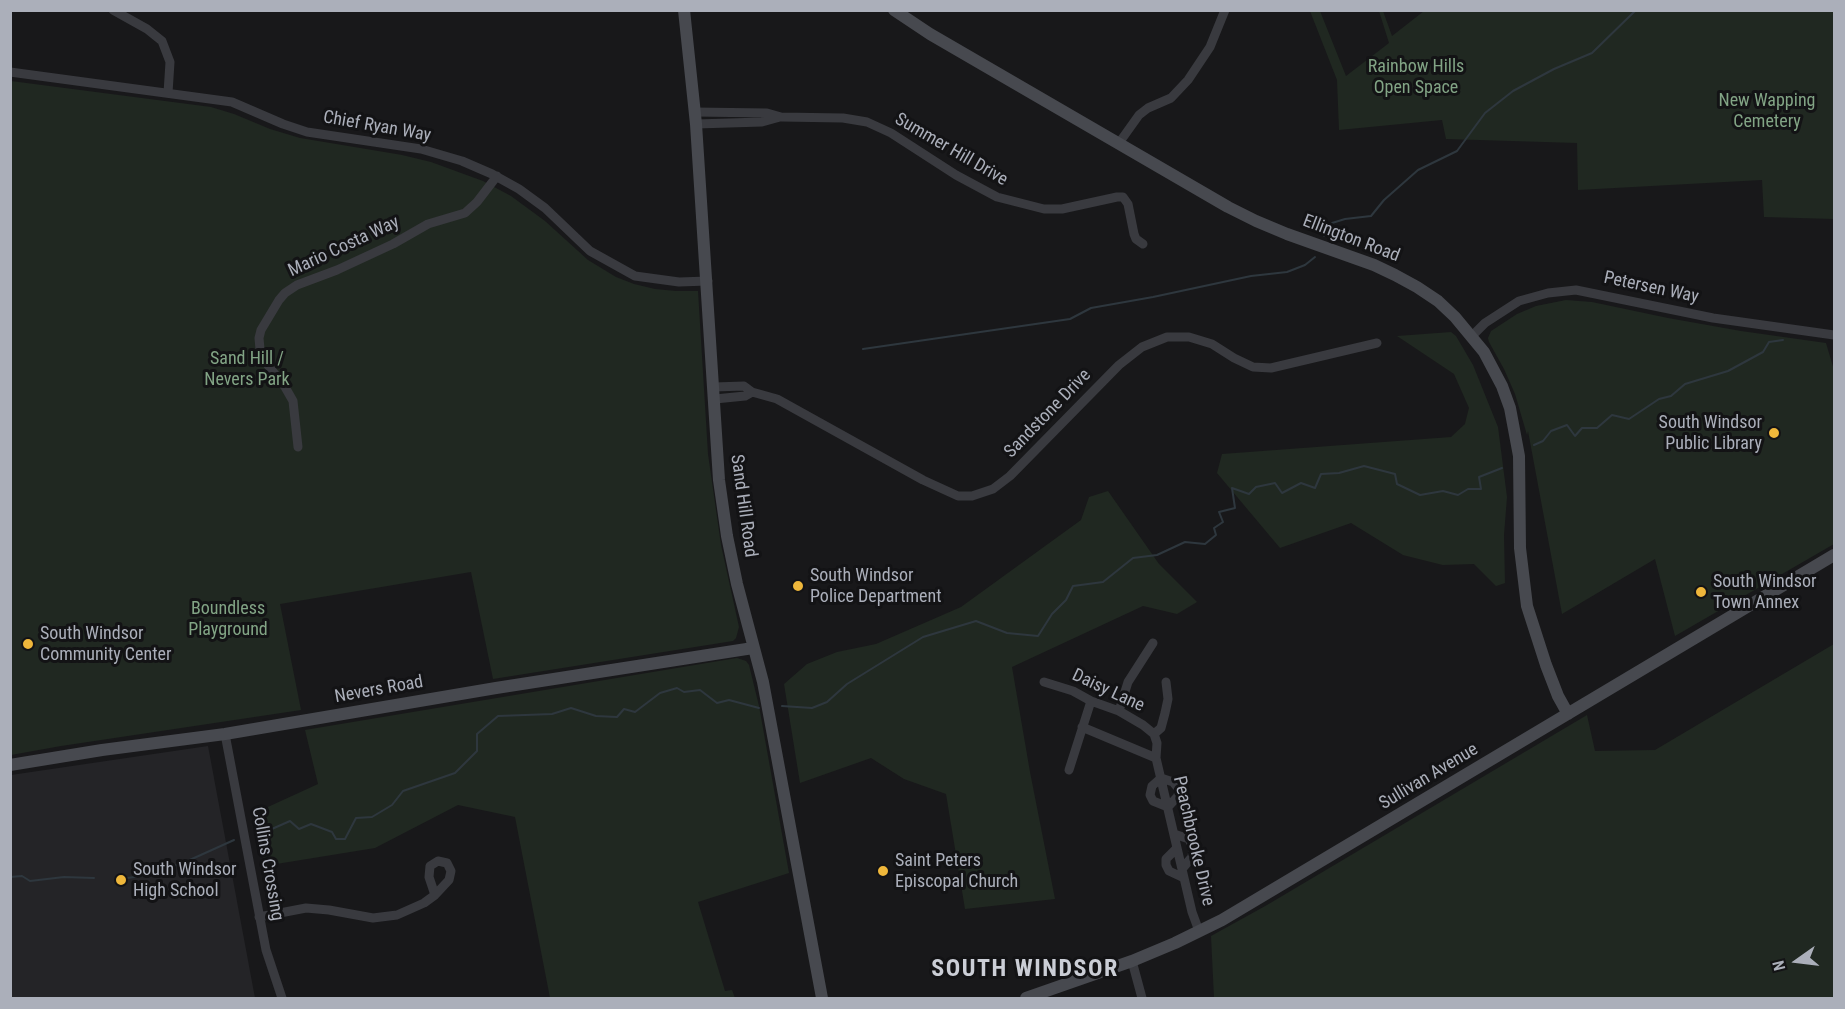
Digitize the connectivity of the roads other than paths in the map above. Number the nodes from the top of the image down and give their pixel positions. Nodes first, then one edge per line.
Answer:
1 (113, 10) edge
2 (684, 10) edge
3 (894, 10) edge
4 (1225, 10) edge
5 (10, 72) edge
6 (168, 93) junction
7 (696, 118) junction
8 (1119, 143) junction
9 (497, 176) junction
10 (1143, 244) dead end
11 (708, 281) junction
12 (1834, 334) edge
13 (1472, 336) junction
14 (1377, 343) dead end
15 (714, 393) junction
16 (298, 447) dead end
17 (1834, 555) edge
18 (1153, 643) dead end
19 (753, 648) junction
20 (1044, 682) dead end
21 (1167, 682) dead end
22 (1091, 701) junction
23 (1119, 711) junction
24 (1568, 714) junction
25 (1082, 728) junction
26 (225, 734) junction
27 (1154, 734) junction
28 (1156, 758) junction
29 (10, 765) edge
30 (1069, 770) dead end
31 (1161, 778) junction
32 (1168, 807) junction
33 (1174, 834) junction
34 (1177, 848) junction
35 (1183, 873) junction
36 (435, 896) dead end
37 (259, 916) junction
38 (1199, 931) junction
39 (1132, 961) junction
40 (282, 999) edge
41 (822, 999) edge
42 (1026, 999) edge
43 (1142, 999) edge

1 - 6 street
2 - 7 main road, Sand Hill Road
3 - 8 main road, Ellington Road
4 - 8 street
5 - 6 street, Chief Ryan Way
6 - 9 street, Chief Ryan Way
7 - 10 street, Summer Hill Drive
7 - 11 main road, Sand Hill Road
8 - 13 main road, Ellington Road
9 - 11 street, Chief Ryan Way
9 - 16 street, Mario Costa Way
11 - 15 main road, Sand Hill Road
12 - 13 street, Petersen Way
13 - 24 main road, Ellington Road
14 - 15 street, Sandstone Drive
15 - 19 main road, Sand Hill Road
17 - 24 main road, Sullivan Avenue
18 - 23 street
19 - 26 main road, Nevers Road
19 - 41 main road, Sand Hill Road
20 - 22 street, Daisy Lane
21 - 27 street
22 - 23 street, Daisy Lane
22 - 25 street
23 - 27 street, Daisy Lane
24 - 38 main road, Sullivan Avenue
25 - 28 street, Peachbrooke Drive
25 - 30 street
26 - 29 main road, Nevers Road
26 - 37 street, Collins Crossing
27 - 28 street, Peachbrooke Drive
28 - 31 street, Peachbrooke Drive
31 - 32 street, Peachbrooke Drive
31 - 32 street
31 - 32 street
32 - 33 street, Peachbrooke Drive
33 - 34 street, Peachbrooke Drive
33 - 35 street
34 - 35 street, Peachbrooke Drive
34 - 35 street
35 - 38 street, Peachbrooke Drive
36 - 37 street
37 - 40 street, Collins Crossing
38 - 39 main road, Sullivan Avenue
39 - 42 main road, Sullivan Avenue
39 - 43 street

